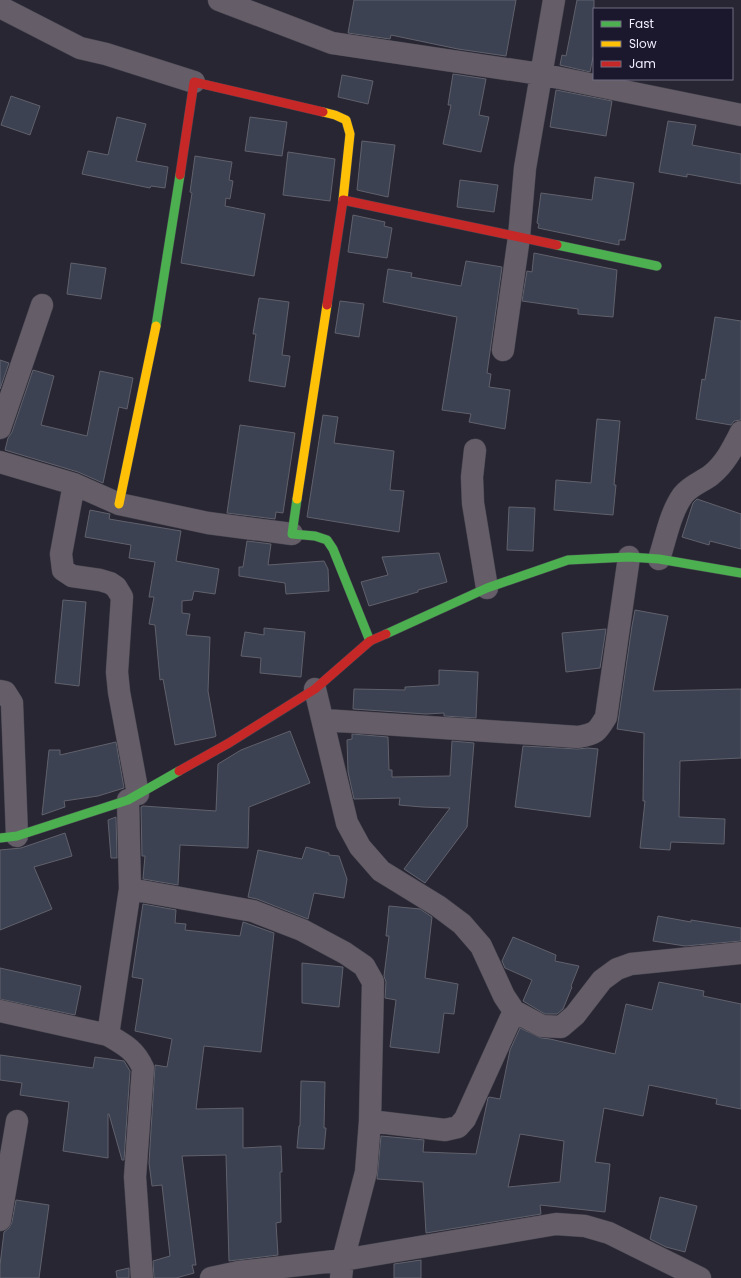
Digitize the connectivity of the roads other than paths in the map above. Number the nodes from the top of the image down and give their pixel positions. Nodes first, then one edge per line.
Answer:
1 (219, 0) edge
2 (554, 0) edge
3 (0, 7) edge
4 (540, 74) junction
5 (194, 82) junction
6 (741, 116) edge
7 (343, 200) junction
8 (518, 237) junction
9 (657, 266) dead end
10 (42, 305) dead end
11 (503, 350) dead end
12 (0, 428) edge
13 (741, 432) edge
14 (475, 450) dead end
15 (0, 462) edge
16 (74, 484) junction
17 (119, 504) junction
18 (292, 534) junction
19 (629, 557) junction
20 (659, 559) junction
21 (741, 573) edge
22 (487, 588) junction
23 (370, 641) junction
24 (315, 689) junction
25 (0, 691) edge
26 (324, 720) junction
27 (133, 797) junction
28 (8, 837) edge
29 (130, 889) junction
30 (741, 953) edge
31 (0, 1011) edge
32 (514, 1011) junction
33 (108, 1035) junction
34 (17, 1121) dead end
35 (370, 1121) junction
36 (0, 1220) edge
37 (342, 1269) edge
38 (142, 1278) edge
39 (211, 1278) edge
40 (700, 1278) edge

1 - 4 street
2 - 4 street
3 - 5 street
4 - 6 street
4 - 8 street
5 - 7 street
5 - 17 street
7 - 8 street
7 - 18 street
8 - 9 street
8 - 11 street
10 - 12 street
13 - 20 street
14 - 22 street
15 - 16 street
16 - 17 street
16 - 27 street
17 - 18 street
18 - 23 street
19 - 20 street
19 - 22 street
19 - 26 street
20 - 21 street
22 - 23 street
23 - 24 street
24 - 26 street
24 - 27 street
25 - 28 street
26 - 32 street
27 - 28 street
27 - 29 street
29 - 33 street
29 - 35 street
30 - 32 street
31 - 33 street
32 - 35 street
33 - 38 street
34 - 36 street
35 - 37 street
37 - 39 street
37 - 40 street

